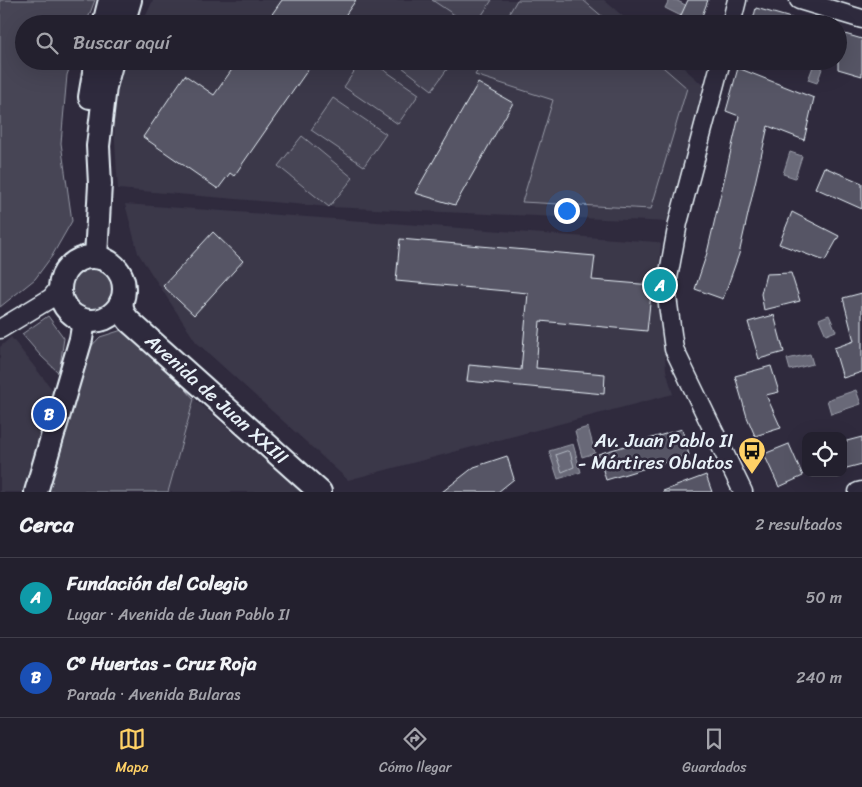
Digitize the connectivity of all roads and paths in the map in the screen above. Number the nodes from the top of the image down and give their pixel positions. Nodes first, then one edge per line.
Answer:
1 (110, 0) edge
2 (130, 0) edge
3 (737, 0) edge
4 (799, 0) edge
5 (106, 15) edge
6 (126, 15) edge
7 (733, 15) edge
8 (862, 19) edge
9 (94, 70) edge
10 (110, 70) edge
11 (719, 70) edge
12 (90, 257) junction
13 (59, 288) junction
14 (121, 302) junction
15 (78, 318) junction
16 (0, 329) edge
17 (862, 491) edge
18 (36, 492) edge
19 (320, 492) edge
20 (743, 492) edge
21 (858, 492) edge

1 - 5 main road
2 - 6 main road
3 - 7 street
4 - 8 street
9 - 12 main road
10 - 12 main road
11 - 20 street
12 - 13 main road
12 - 14 main road, Avenida de Juan XXIII
13 - 15 main road
13 - 16 street
14 - 15 main road
14 - 19 main road, Avenida de Juan XXIII
15 - 18 main road
17 - 21 street

